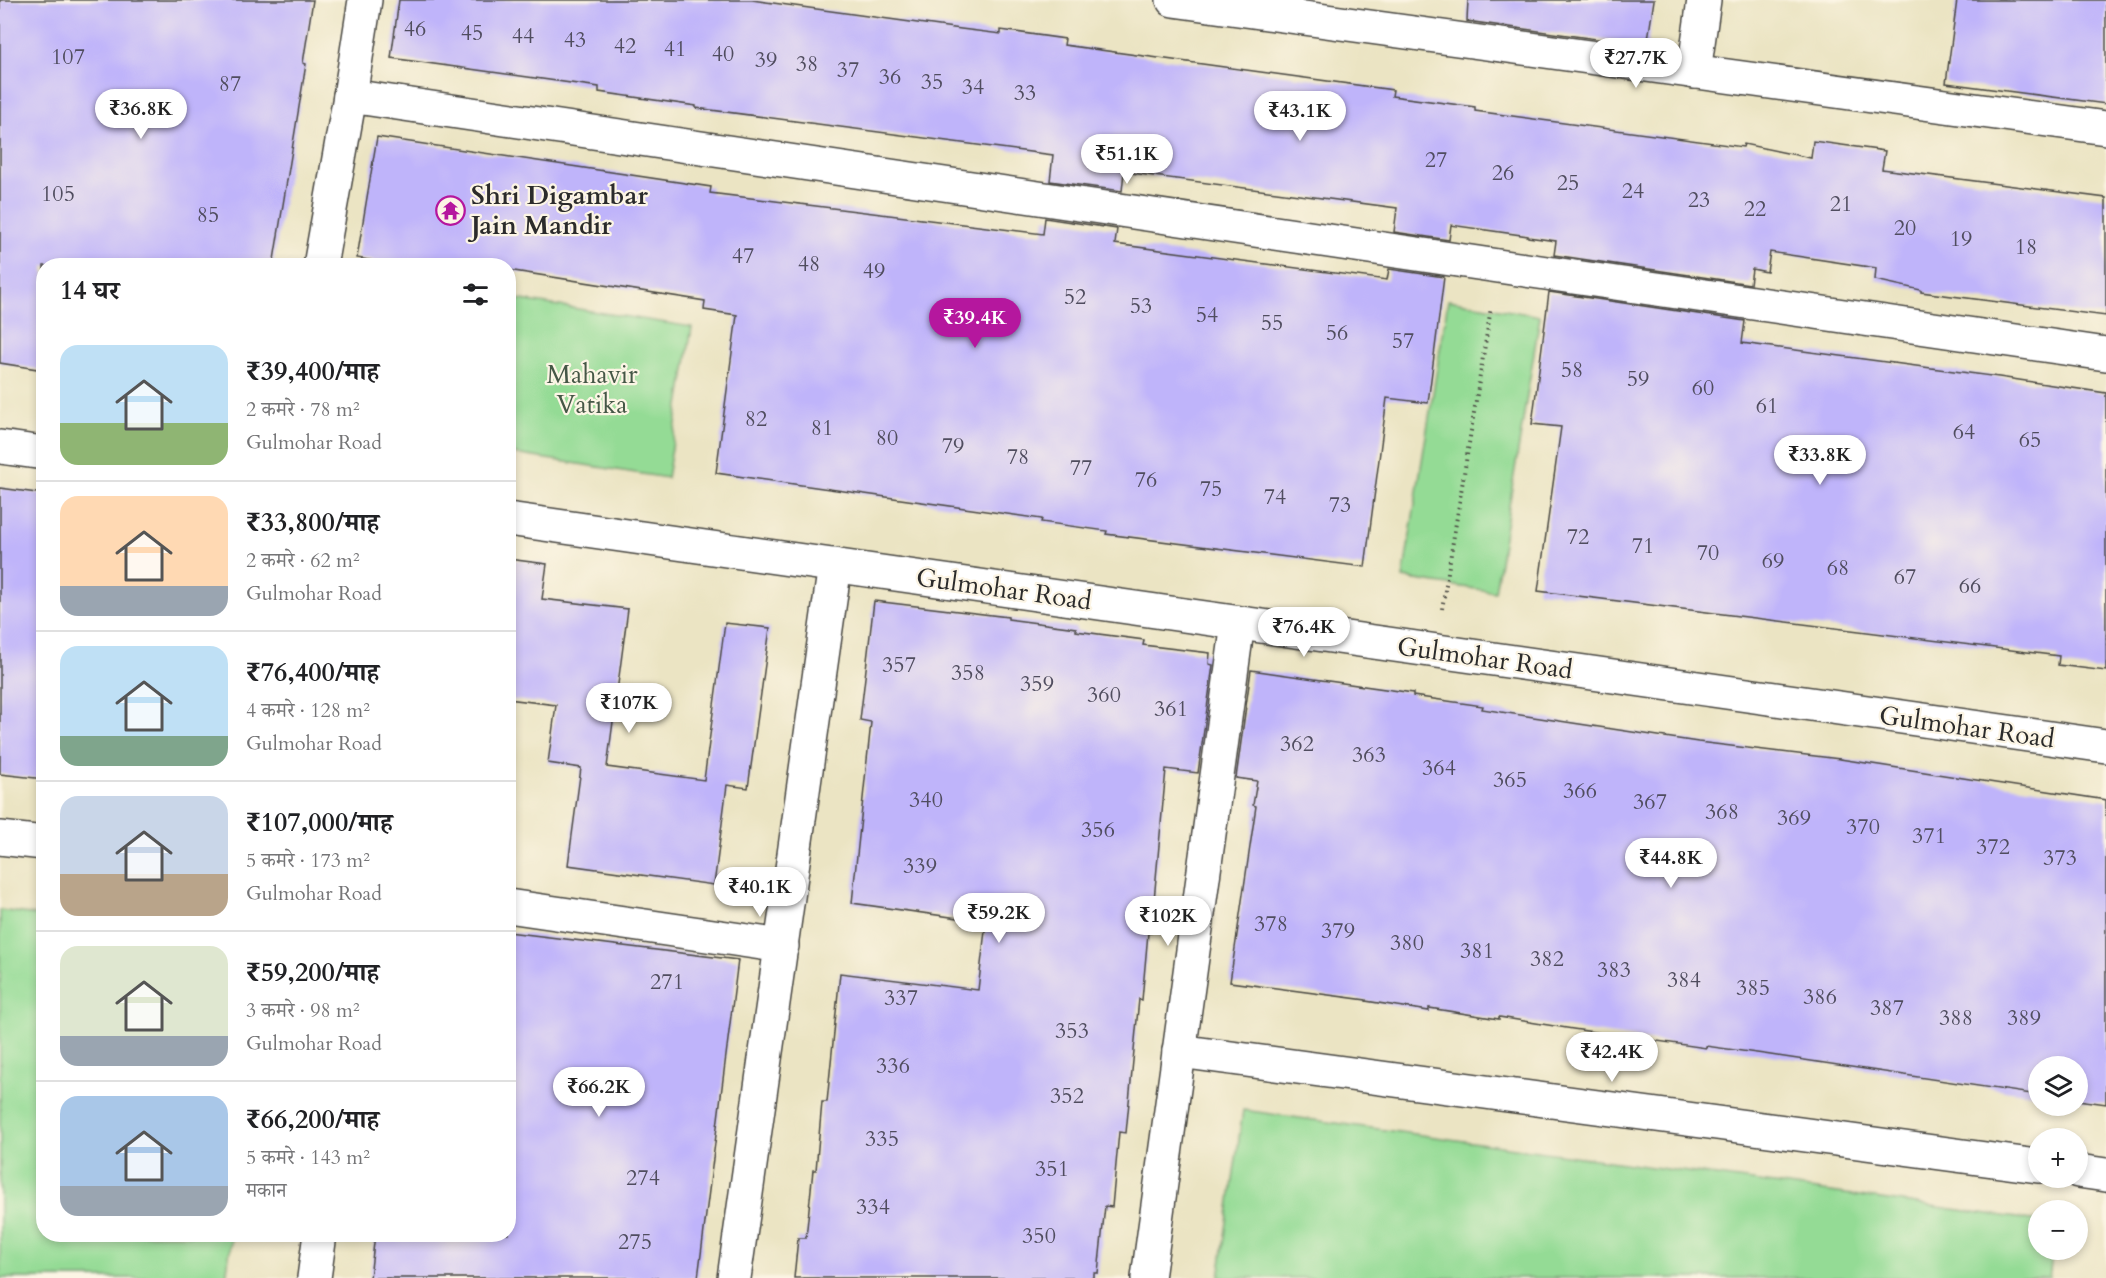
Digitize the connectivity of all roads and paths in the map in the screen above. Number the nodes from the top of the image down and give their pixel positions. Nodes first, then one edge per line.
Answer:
1 (365, 0) edge
2 (1173, 0) edge
3 (1704, 0) edge
4 (1694, 72) junction
5 (350, 96) junction
6 (2106, 128) edge
7 (321, 258) edge
8 (1498, 266) junction
9 (2106, 354) edge
10 (0, 447) edge
11 (36, 452) edge
12 (516, 520) edge
13 (835, 565) junction
14 (1238, 623) junction
15 (1435, 651) junction
16 (2106, 746) edge
17 (0, 838) edge
18 (36, 842) edge
19 (516, 907) edge
20 (782, 946) junction
21 (1179, 1051) junction
22 (2028, 1165) edge
23 (2088, 1172) edge
24 (2106, 1175) edge
25 (319, 1242) edge
26 (314, 1278) edge
27 (734, 1278) edge
28 (1148, 1278) edge

1 - 5 street
2 - 4 street
3 - 4 street
4 - 6 street
5 - 7 street
5 - 8 street
8 - 9 street
8 - 15 path
10 - 11 street
12 - 13 street, Gulmohar Road
13 - 14 street, Gulmohar Road
13 - 20 street
14 - 15 street, Gulmohar Road
14 - 21 street
15 - 16 street, Gulmohar Road
17 - 18 street
19 - 20 street
20 - 27 street
21 - 22 street
21 - 28 street
23 - 24 street
25 - 26 street

